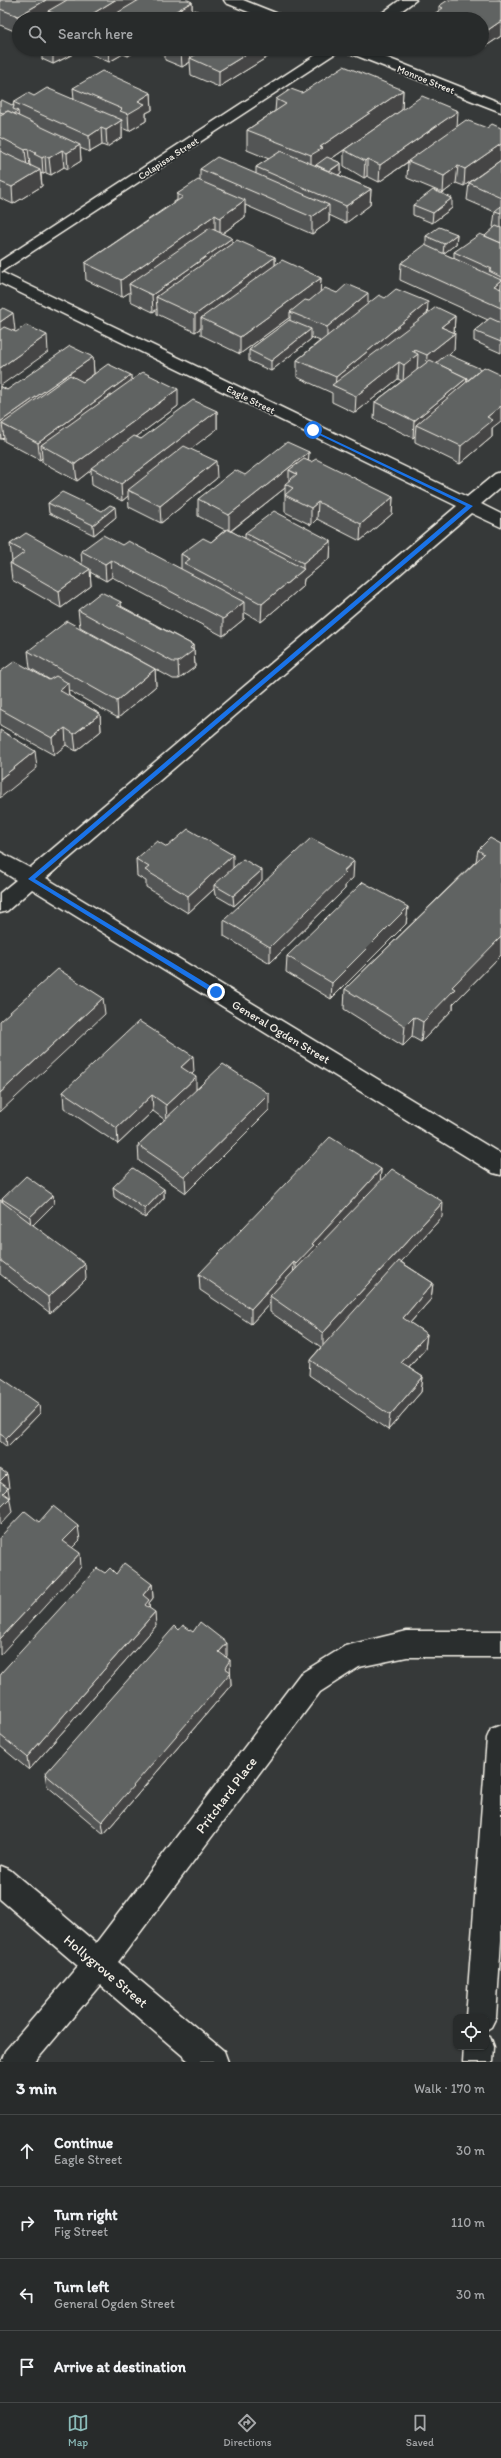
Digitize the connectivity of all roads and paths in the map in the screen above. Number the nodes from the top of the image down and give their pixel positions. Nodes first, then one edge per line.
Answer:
1 (231, 0) edge
2 (409, 0) edge
3 (261, 12) edge
4 (391, 12) edge
5 (324, 56) edge
6 (370, 56) edge
7 (501, 108) edge
8 (0, 268) edge
9 (0, 277) edge
10 (501, 478) edge
11 (470, 506) junction
12 (501, 521) edge
13 (0, 860) edge
14 (31, 879) junction
15 (0, 905) edge
16 (501, 1166) edge
17 (501, 1644) edge
18 (501, 1738) edge
19 (0, 1880) edge
20 (98, 1964) junction
21 (481, 2014) edge
22 (479, 2050) edge
23 (16, 2062) edge
24 (213, 2062) edge
25 (478, 2062) edge

1 - 3 street
2 - 4 street
5 - 8 street, Colapissa Street
6 - 7 street, Monroe Street
9 - 11 street, Eagle Street
10 - 11 street
11 - 12 street, Eagle Street
11 - 14 street
13 - 14 street, General Ogden Street
14 - 15 street
14 - 16 street, General Ogden Street
17 - 20 street, Pritchard Place
18 - 21 street
19 - 20 street, Hollygrove Street
20 - 23 street, Pritchard Place
20 - 24 street, Hollygrove Street
22 - 25 street

